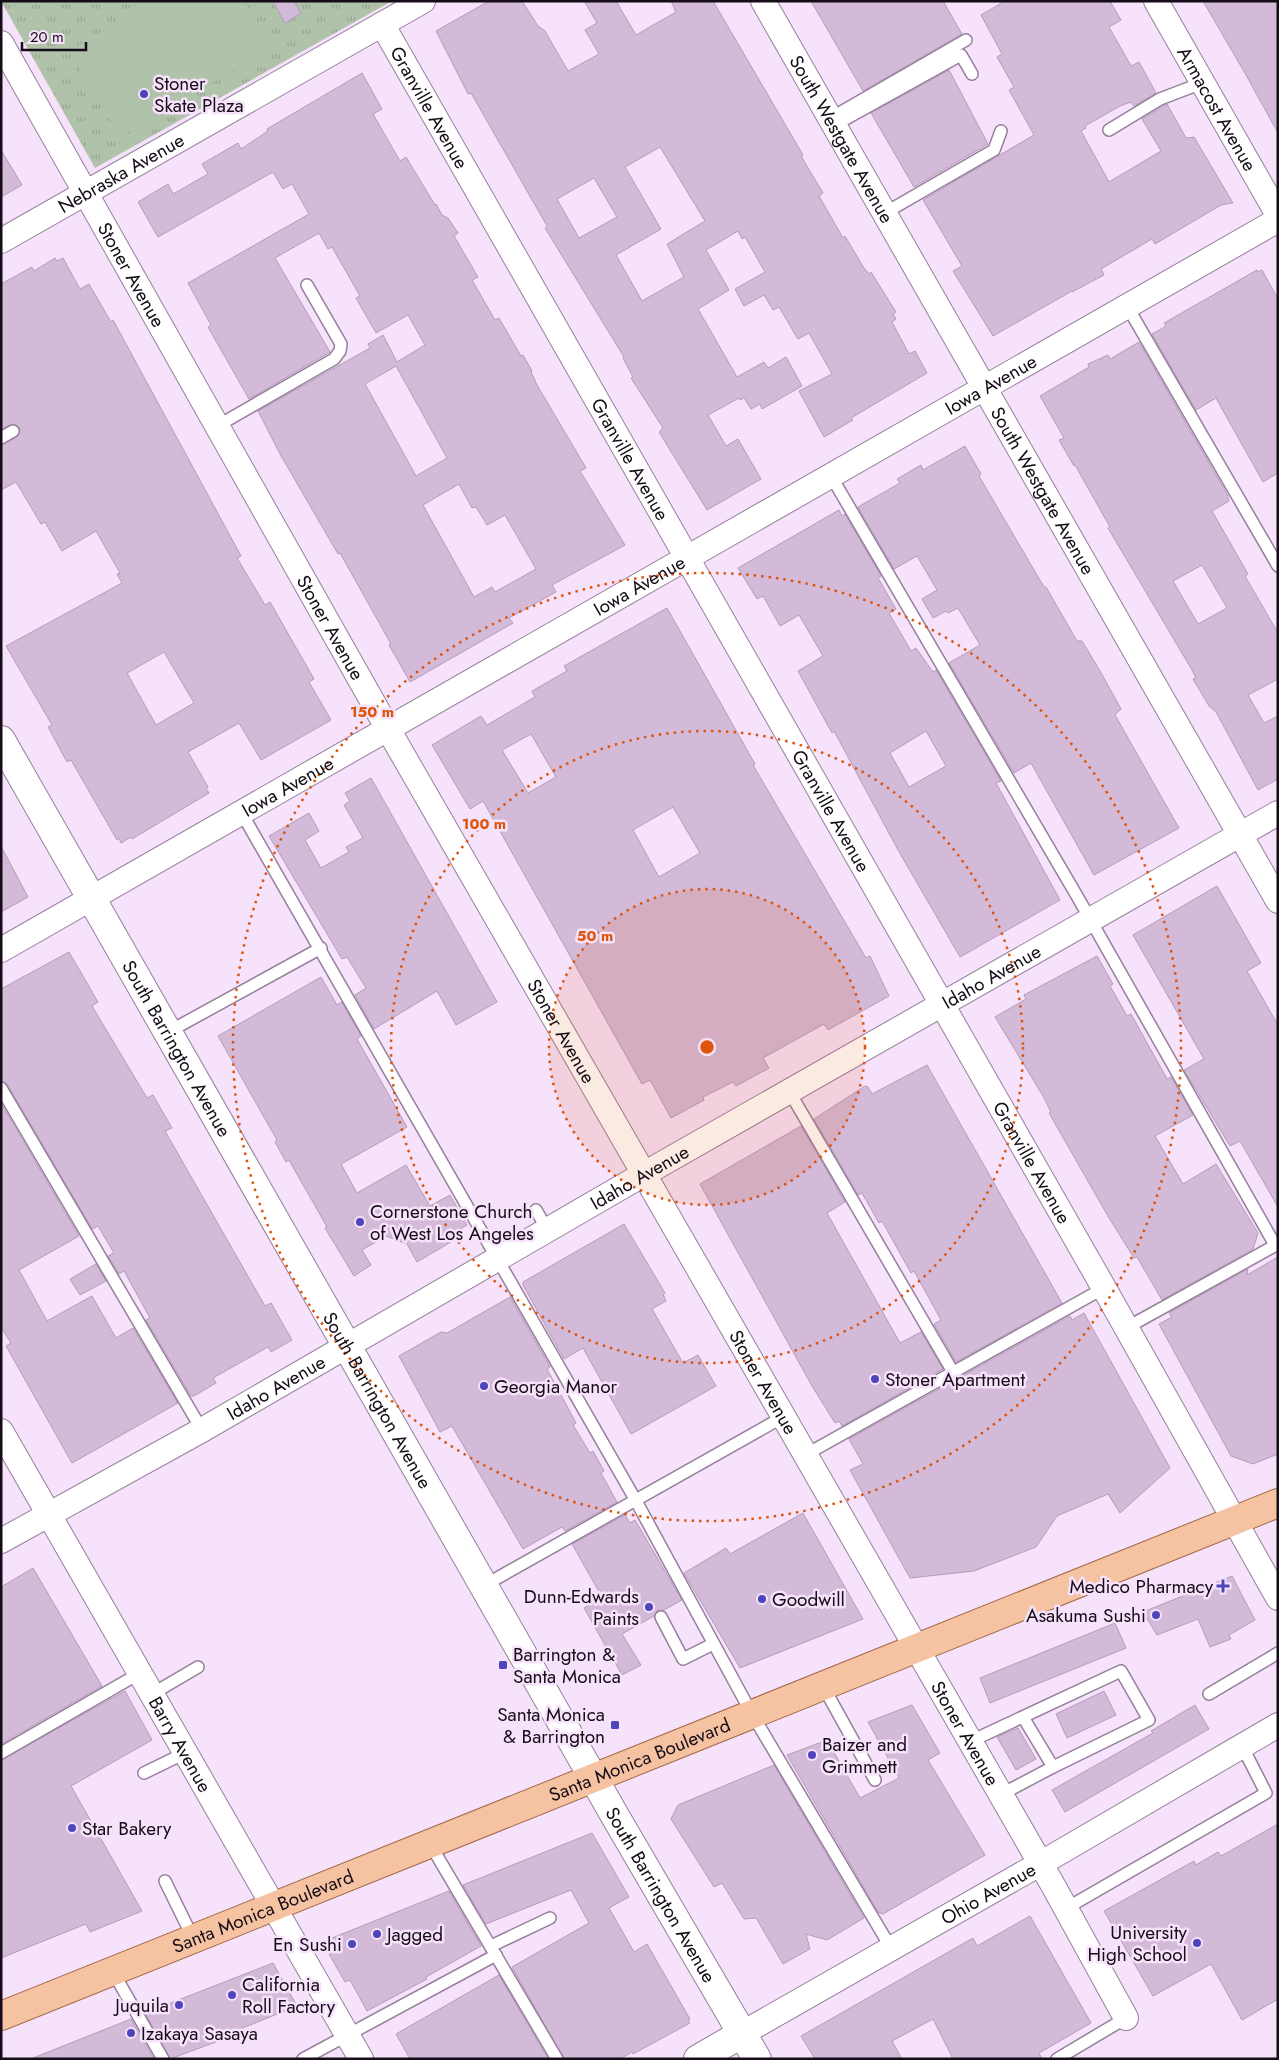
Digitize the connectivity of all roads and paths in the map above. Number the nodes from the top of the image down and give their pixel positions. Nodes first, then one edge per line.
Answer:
1 (424, 1) edge
2 (763, 1) edge
3 (1156, 1) edge
4 (382, 24) junction
5 (966, 40) dead end
6 (1, 43) edge
7 (972, 74) dead end
8 (1202, 83) junction
9 (831, 123) junction
10 (1109, 130) dead end
11 (1001, 131) dead end
12 (86, 194) junction
13 (883, 214) junction
14 (1278, 215) edge
15 (1278, 220) edge
16 (1, 241) edge
17 (307, 285) dead end
18 (1127, 306) junction
19 (983, 389) junction
20 (219, 425) junction
21 (13, 431) dead end
22 (1, 438) edge
23 (831, 476) junction
24 (686, 558) junction
25 (1278, 566) edge
26 (388, 729) junction
27 (1, 740) edge
28 (242, 812) junction
29 (1278, 814) edge
30 (1240, 835) junction
31 (92, 898) junction
32 (1278, 901) edge
33 (1091, 921) junction
34 (321, 948) junction
35 (1, 950) edge
36 (941, 1006) junction
37 (168, 1032) junction
38 (1, 1088) edge
39 (789, 1091) junction
40 (644, 1174) junction
41 (536, 1210) dead end
42 (548, 1231) junction
43 (1276, 1244) edge
44 (498, 1260) junction
45 (1104, 1288) junction
46 (1126, 1328) junction
47 (347, 1345) junction
48 (953, 1372) junction
49 (783, 1417) junction
50 (202, 1430) junction
51 (1, 1431) edge
52 (805, 1456) junction
53 (635, 1499) junction
54 (1278, 1503) edge
55 (49, 1514) junction
56 (1234, 1521) junction
57 (1, 1541) edge
58 (484, 1585) junction
59 (1278, 1598) edge
60 (662, 1617) dead end
61 (714, 1644) junction
62 (916, 1649) junction
63 (1278, 1653) edge
64 (198, 1667) dead end
65 (140, 1673) junction
66 (823, 1686) junction
67 (152, 1694) junction
68 (1209, 1694) dead end
69 (752, 1714) junction
70 (1023, 1717) junction
71 (1278, 1725) edge
72 (969, 1742) junction
73 (1242, 1746) junction
74 (1, 1752) edge
75 (185, 1753) junction
76 (1053, 1767) junction
77 (144, 1773) dead end
78 (594, 1778) junction
79 (875, 1780) dead end
80 (1000, 1795) junction
81 (430, 1844) junction
82 (1039, 1864) junction
83 (165, 1881) dead end
84 (273, 1907) junction
85 (1065, 1909) junction
86 (550, 1918) dead end
87 (193, 1938) junction
88 (891, 1948) junction
89 (494, 1951) junction
90 (113, 1971) junction
91 (1, 2016) edge
92 (1126, 2018) joint
93 (743, 2033) junction
94 (347, 2035) junction
95 (163, 2059) edge
96 (303, 2059) edge
97 (361, 2059) edge
98 (557, 2059) edge
99 (698, 2059) edge
100 (757, 2059) edge
101 (1057, 2059) edge

1 - 4 street, Nebraska Avenue
2 - 9 street, South Westgate Avenue
3 - 8 street, Armacost Avenue
4 - 12 street, Nebraska Avenue
4 - 24 street, Granville Avenue
5 - 9 lane
6 - 12 street, Stoner Avenue
7 - 9 lane
8 - 10 lane
8 - 14 street, Armacost Avenue
9 - 13 street, South Westgate Avenue
11 - 13 lane
12 - 16 street, Nebraska Avenue
12 - 20 street, Stoner Avenue
13 - 19 street, South Westgate Avenue
15 - 18 street, Iowa Avenue
17 - 20 lane
18 - 19 street, Iowa Avenue
18 - 25 lane
19 - 23 street, Iowa Avenue
19 - 30 street, South Westgate Avenue
20 - 26 street, Stoner Avenue
21 - 22 lane
23 - 24 street, Iowa Avenue
23 - 33 lane
24 - 26 street, Iowa Avenue
24 - 36 street, Granville Avenue
26 - 28 street, Iowa Avenue
26 - 40 street, Stoner Avenue
27 - 31 street, South Barrington Avenue
28 - 31 street, Iowa Avenue
28 - 34 lane
29 - 30 street, Idaho Avenue
30 - 32 street, South Westgate Avenue
30 - 33 street, Idaho Avenue
31 - 35 street, Iowa Avenue
31 - 37 street, South Barrington Avenue
33 - 36 street, Idaho Avenue
33 - 43 lane
34 - 37 lane
34 - 44 lane
36 - 39 street, Idaho Avenue
36 - 45 street, Granville Avenue
37 - 47 street, South Barrington Avenue
38 - 50 lane
39 - 40 street, Idaho Avenue
39 - 48 lane
40 - 42 street, Idaho Avenue
40 - 49 street, Stoner Avenue
41 - 42 lane
42 - 44 street, Idaho Avenue
43 - 46 lane
44 - 47 street, Idaho Avenue
44 - 53 lane
45 - 46 street, Granville Avenue
45 - 48 lane
46 - 56 street, Granville Avenue
47 - 50 street, Idaho Avenue
47 - 58 street, South Barrington Avenue
48 - 52 lane
49 - 52 street, Stoner Avenue
49 - 53 lane
50 - 55 street, Idaho Avenue
51 - 55 street, Barry Avenue
52 - 62 street, Stoner Avenue
53 - 58 lane
53 - 61 lane
54 - 56 main road, Santa Monica Boulevard
55 - 57 street, Idaho Avenue
55 - 65 street, Barry Avenue
56 - 59 street, Granville Avenue
56 - 62 main road, Santa Monica Boulevard
58 - 78 street, South Barrington Avenue
60 - 61 lane
61 - 69 lane
62 - 66 main road, Santa Monica Boulevard
62 - 72 street, Stoner Avenue
63 - 68 lane
64 - 67 lane
65 - 67 street, Barry Avenue
65 - 74 lane
66 - 69 main road, Santa Monica Boulevard
66 - 79 lane
67 - 75 street, Barry Avenue
69 - 78 main road, Santa Monica Boulevard
69 - 88 lane
70 - 72 lane
70 - 76 lane
70 - 76 lane
71 - 73 street, Ohio Avenue
72 - 80 street, Stoner Avenue
73 - 82 street, Ohio Avenue
73 - 85 lane
75 - 77 lane
75 - 84 street, Barry Avenue
76 - 80 lane
78 - 81 main road, Santa Monica Boulevard
78 - 93 street, South Barrington Avenue
80 - 82 street, Stoner Avenue
81 - 84 main road, Santa Monica Boulevard
81 - 89 lane
82 - 85 street, Stoner Avenue
82 - 88 street, Ohio Avenue
83 - 87 lane
84 - 87 main road, Santa Monica Boulevard
84 - 94 street, Barry Avenue
85 - 92 street, Stoner Avenue
86 - 89 lane
87 - 90 main road, Santa Monica Boulevard
88 - 93 street, Ohio Avenue
89 - 94 lane
89 - 98 lane
90 - 91 main road, Santa Monica Boulevard
90 - 95 lane
92 - 101 lane
93 - 99 street, Ohio Avenue
93 - 100 street, South Barrington Avenue
94 - 96 lane
94 - 97 street, Barry Avenue

